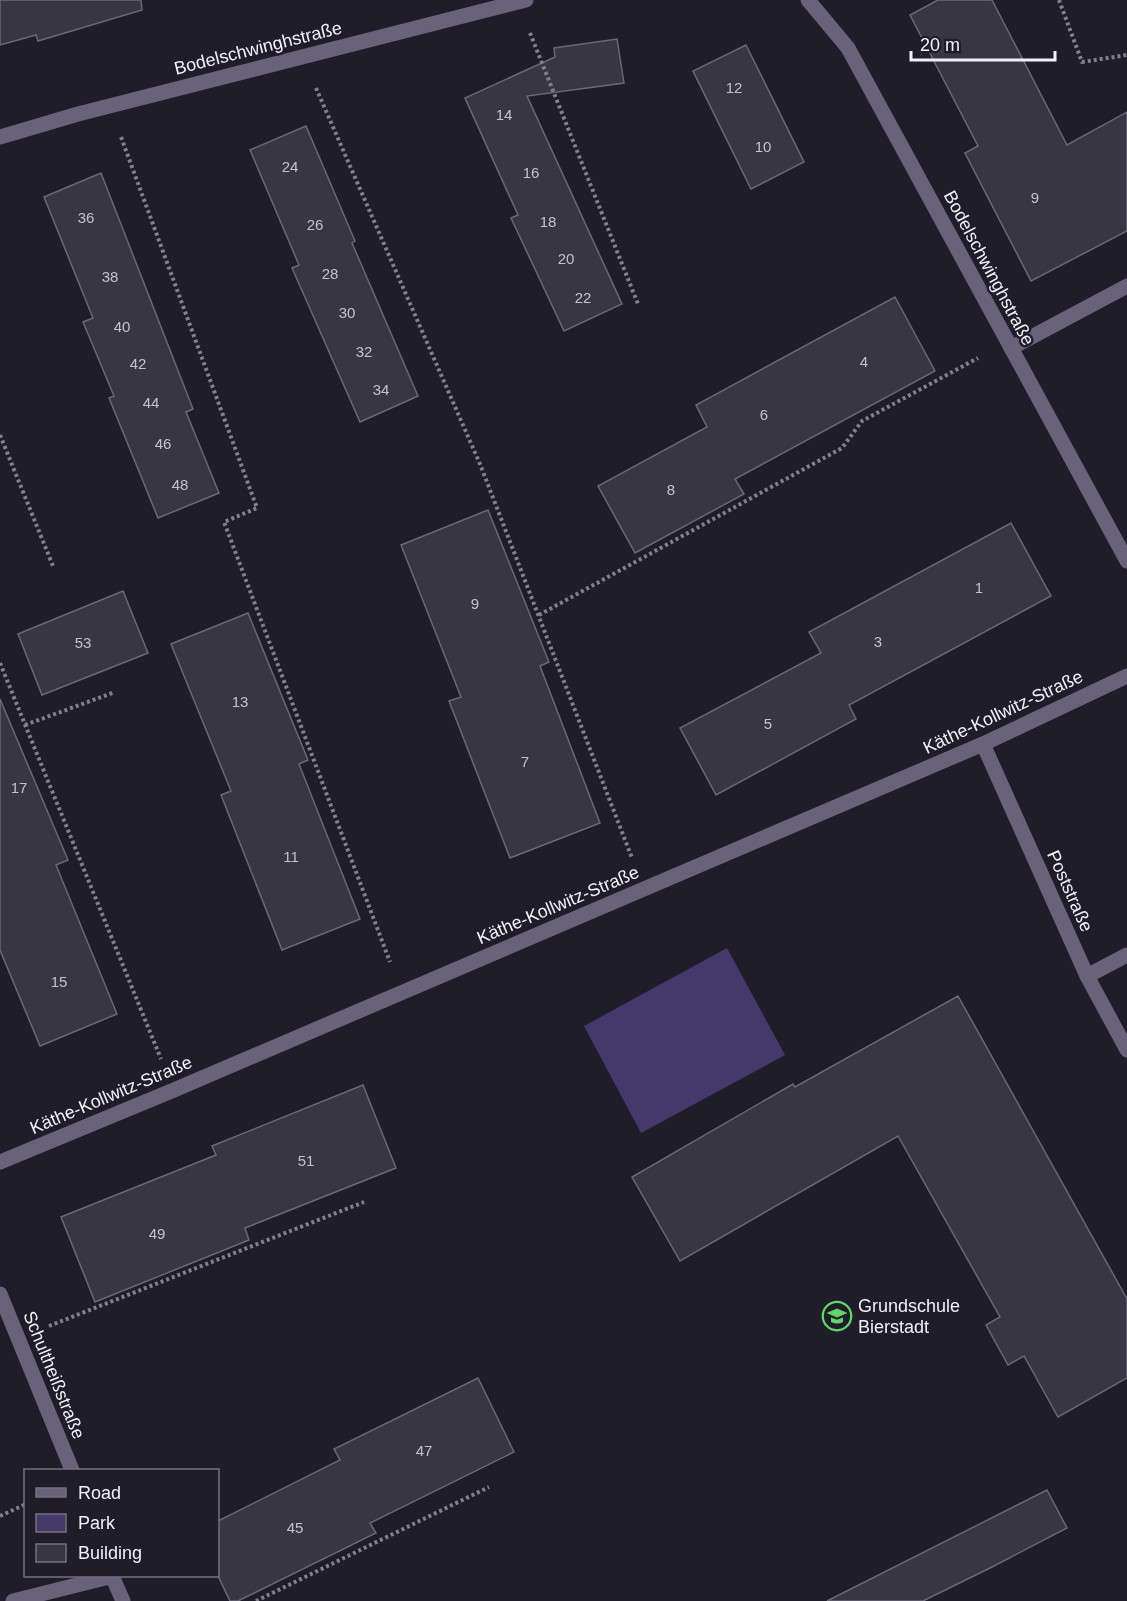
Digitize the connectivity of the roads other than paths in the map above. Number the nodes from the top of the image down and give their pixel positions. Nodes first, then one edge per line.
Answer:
1 (808, 0) edge
2 (522, 1) edge
3 (0, 137) edge
4 (1127, 286) edge
5 (1010, 345) junction
6 (1127, 561) edge
7 (1127, 676) edge
8 (983, 744) junction
9 (1127, 954) edge
10 (1087, 976) junction
11 (1127, 1050) edge
12 (0, 1162) edge
13 (0, 1294) edge
14 (72, 1469) edge
15 (108, 1577) edge
16 (112, 1577) edge
17 (13, 1601) edge
18 (123, 1601) edge

1 - 5 street, Bodelschwinghstraße
2 - 3 street, Bodelschwinghstraße
4 - 5 street
5 - 6 street, Bodelschwinghstraße
7 - 8 street, Käthe-Kollwitz-Straße
8 - 10 street, Poststraße
8 - 12 street, Käthe-Kollwitz-Straße
9 - 10 street
10 - 11 street, Poststraße
13 - 14 street, Schultheißstraße
15 - 17 street
16 - 18 street

